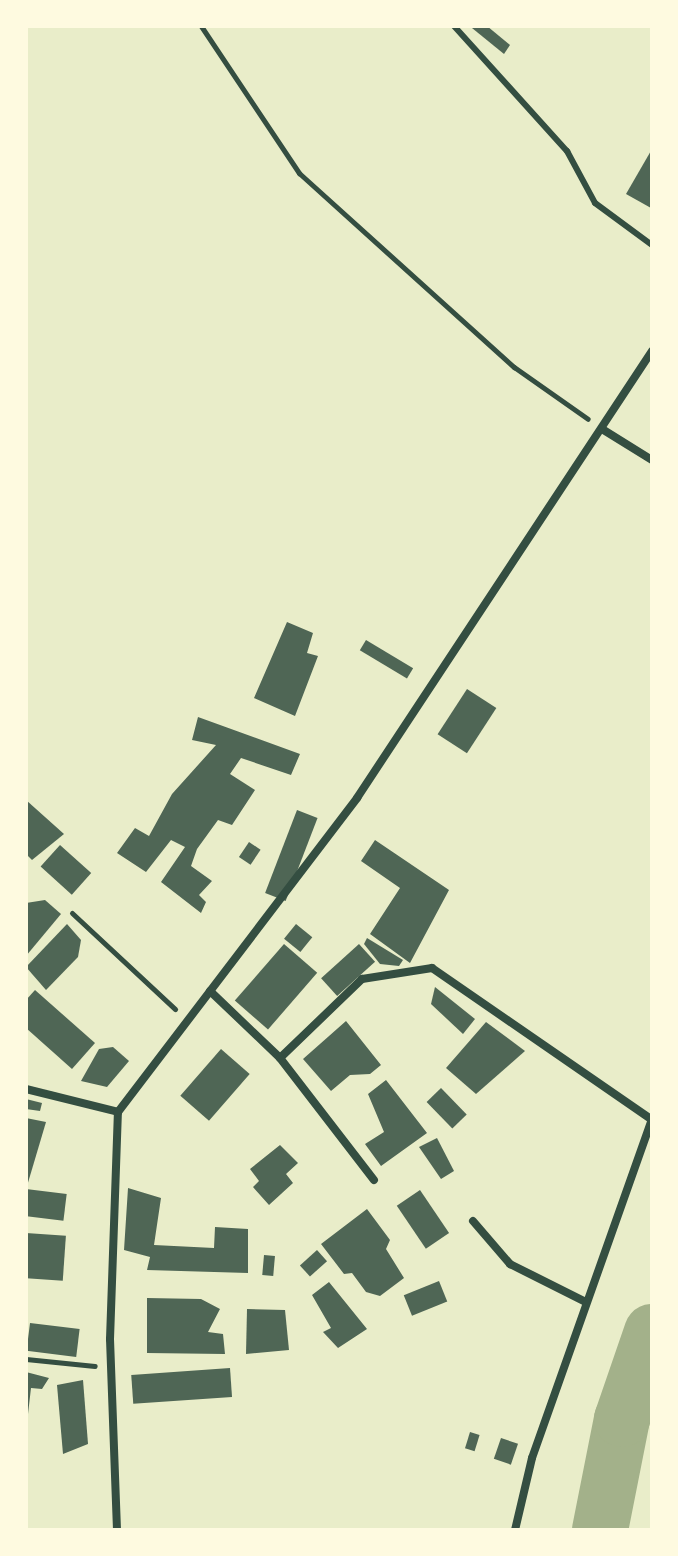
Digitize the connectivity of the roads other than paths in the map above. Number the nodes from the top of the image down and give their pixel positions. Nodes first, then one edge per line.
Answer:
1 (454, 26) edge
2 (652, 245) edge
3 (652, 351) edge
4 (602, 429) junction
5 (652, 460) edge
6 (210, 991) junction
7 (280, 1058) junction
8 (26, 1089) edge
9 (118, 1112) junction
10 (652, 1120) edge
11 (374, 1180) dead end
12 (473, 1221) dead end
13 (586, 1302) junction
14 (117, 1530) edge
15 (515, 1530) edge

1 - 2 lane
3 - 4 street
4 - 5 street
4 - 6 street
6 - 7 street
6 - 9 street
7 - 10 street
7 - 11 street
8 - 9 street
9 - 14 street
10 - 13 street
12 - 13 street
13 - 15 street

